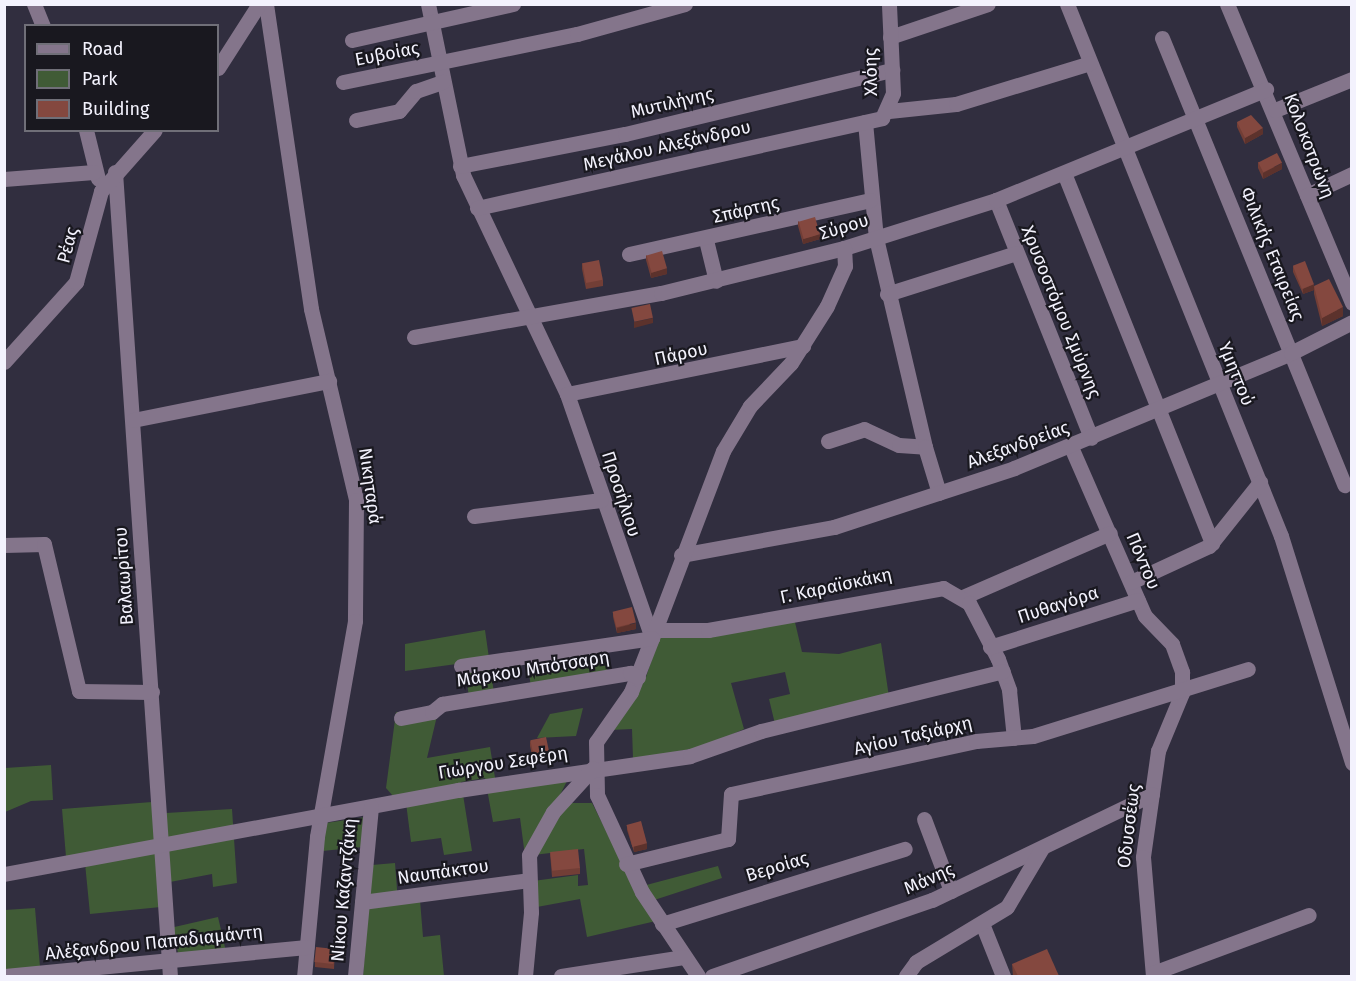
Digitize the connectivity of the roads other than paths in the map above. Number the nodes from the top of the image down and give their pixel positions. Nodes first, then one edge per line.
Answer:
1 (34, 4) edge
2 (259, 4) edge
3 (266, 4) edge
4 (428, 4) edge
5 (513, 4) edge
6 (889, 4) edge
7 (988, 4) edge
8 (1067, 4) edge
9 (1227, 4) edge
10 (685, 5) edge
11 (430, 22) junction
12 (42, 24) edge
13 (890, 37) junction
14 (1162, 38) dead end
15 (352, 40) dead end
16 (1090, 63) junction
17 (439, 64) junction
18 (219, 66) edge
19 (892, 70) junction
20 (1352, 79) edge
21 (343, 82) dead end
22 (442, 82) junction
23 (1266, 89) junction
24 (1275, 110) junction
25 (889, 111) junction
26 (1196, 118) junction
27 (356, 120) dead end
28 (865, 122) junction
29 (86, 132) edge
30 (153, 132) edge
31 (1125, 148) junction
32 (460, 166) junction
33 (94, 172) junction
34 (115, 172) junction
35 (1064, 173) junction
36 (1352, 174) edge
37 (4, 179) edge
38 (105, 185) junction
39 (1307, 195) junction
40 (870, 200) junction
41 (996, 200) junction
42 (477, 208) junction
43 (876, 238) junction
44 (706, 240) junction
45 (844, 248) junction
46 (1016, 253) junction
47 (629, 254) dead end
48 (1347, 276) edge
49 (716, 281) junction
50 (887, 294) junction
51 (1352, 303) edge
52 (531, 318) junction
53 (1352, 322) edge
54 (414, 337) dead end
55 (803, 346) junction
56 (1291, 353) junction
57 (4, 363) edge
58 (329, 381) junction
59 (1218, 384) junction
60 (567, 394) junction
61 (1156, 408) junction
62 (133, 420) junction
63 (1091, 438) junction
64 (828, 441) dead end
65 (925, 447) junction
66 (1071, 447) junction
67 (1260, 482) junction
68 (1344, 485) dead end
69 (939, 493) junction
70 (601, 500) junction
71 (474, 516) dead end
72 (1110, 533) junction
73 (1212, 543) junction
74 (4, 545) edge
75 (681, 555) junction
76 (1131, 582) junction
77 (963, 597) junction
78 (1138, 600) junction
79 (655, 634) junction
80 (990, 647) junction
81 (461, 666) dead end
82 (1248, 669) dead end
83 (1003, 671) junction
84 (638, 677) junction
85 (1184, 685) junction
86 (152, 692) junction
87 (1352, 699) edge
88 (1337, 706) junction
89 (401, 718) dead end
90 (1014, 738) junction
91 (1352, 763) edge
92 (593, 768) junction
93 (1152, 794) junction
94 (371, 807) junction
95 (321, 816) junction
96 (924, 819) dead end
97 (163, 848) junction
98 (1042, 848) junction
99 (904, 849) dead end
100 (626, 864) junction
101 (4, 874) edge
102 (529, 880) junction
103 (951, 891) junction
104 (362, 902) junction
105 (1309, 915) dead end
106 (662, 924) junction
107 (983, 926) junction
108 (307, 947) junction
109 (684, 957) junction
110 (170, 970) edge
111 (607, 973) edge
112 (1153, 975) edge
113 (5, 976) edge
114 (304, 976) edge
115 (356, 976) edge
116 (525, 976) edge
117 (561, 976) edge
118 (698, 976) edge
119 (712, 976) edge
120 (906, 976) edge
121 (1003, 976) edge

1 - 12 street
2 - 18 street
3 - 58 street, Νικηταρά
4 - 11 street, Προσήλιου
5 - 11 street
6 - 13 street, Χλόης
7 - 13 street
8 - 16 street, Υμηττού
9 - 23 street, Κολοκοτρώνη
10 - 17 street, Ευβοίας
11 - 15 street
11 - 17 street, Προσήλιου
13 - 19 street, Χλόης
14 - 26 street, Φιλικής Εταιρείας
16 - 25 street
16 - 31 street, Υμηττού
17 - 21 street, Ευβοίας
17 - 22 street, Προσήλιου
19 - 25 street, Χλόης
19 - 32 street, Μυτιλήνης
20 - 24 street
22 - 27 street
22 - 32 street, Προσήλιου
23 - 24 street, Κολοκοτρώνη
23 - 26 street, Σύρου
24 - 39 street, Κολοκοτρώνη
25 - 28 street, Χλόης
26 - 31 street, Σύρου
26 - 56 street, Φιλικής Εταιρείας
28 - 40 street
28 - 42 street, Μεγάλου Αλεξάνδρου
29 - 33 street
30 - 34 street, Ρέας
31 - 35 street, Σύρου
31 - 59 street, Υμηττού
32 - 42 street, Προσήλιου
33 - 37 street
33 - 38 street
34 - 38 street, Ρέας
34 - 62 street, Βαλαωρίτου
35 - 41 street, Σύρου
35 - 61 street
36 - 39 street
38 - 57 street, Ρέας
39 - 48 street, Κολοκοτρώνη
40 - 43 street
40 - 44 street, Σπάρτης
41 - 43 street, Σύρου
41 - 46 street, Χρυσοστόμου Σμύρνης
42 - 52 street, Προσήλιου
43 - 45 street, Σύρου
43 - 50 street
44 - 47 street, Σπάρτης
44 - 49 street
45 - 49 street, Σύρου
45 - 55 street
46 - 50 street
46 - 63 street, Χρυσοστόμου Σμύρνης
48 - 51 street, Κολοκοτρώνη
49 - 52 street, Σύρου
50 - 65 street
52 - 54 street, Σύρου
52 - 60 street, Προσήλιου
53 - 56 street, Αλεξανδρείας
55 - 60 street, Πάρου
55 - 75 street
56 - 59 street, Αλεξανδρείας
56 - 68 street, Φιλικής Εταιρείας
58 - 62 street
58 - 95 street, Νικηταρά
59 - 61 street, Αλεξανδρείας
59 - 67 street, Υμηττού
60 - 70 street, Προσήλιου
61 - 63 street, Αλεξανδρείας
61 - 73 street
62 - 86 street, Βαλαωρίτου
63 - 66 street, Αλεξανδρείας
64 - 65 street
65 - 69 street
66 - 69 street, Αλεξανδρείας
66 - 72 street, Πόντου
67 - 73 street
67 - 88 street, Υμηττού
69 - 75 street, Αλεξανδρείας
70 - 71 street
70 - 79 street, Προσήλιου
72 - 76 street, Πόντου
72 - 77 street
73 - 76 street
74 - 86 street
75 - 79 street
76 - 78 street, Πόντου
77 - 79 street, Γ. Καραϊσκάκη
77 - 80 street
78 - 80 street, Πυθαγόρα
78 - 85 street, Πόντου
79 - 81 street, Γ. Καραϊσκάκη
79 - 84 street
80 - 83 street
82 - 85 street, Αγίου Ταξιάρχη
83 - 90 street
83 - 92 street, Γιώργου Σεφέρη
84 - 89 street, Μάρκου Μπότσαρη
84 - 92 street
85 - 90 street, Αγίου Ταξιάρχη
85 - 93 street, Οδυσσέως
86 - 97 street, Βαλαωρίτου
87 - 88 street
88 - 91 street, Υμηττού
90 - 100 street, Αγίου Ταξιάρχη
92 - 94 street, Γιώργου Σεφέρη
92 - 100 street
92 - 102 street
93 - 98 street, Μάνης
93 - 112 street, Οδυσσέως
94 - 95 street, Γιώργου Σεφέρη
94 - 104 street, Νίκου Καζαντζάκη
95 - 97 street, Γιώργου Σεφέρη
95 - 108 street, Νικηταρά
96 - 103 street
97 - 101 street, Γιώργου Σεφέρη
97 - 110 street, Βαλαωρίτου
98 - 103 street, Μάνης
98 - 107 street
99 - 106 street, Βεροίας
100 - 106 street
102 - 104 street, Ναυπάκτου
102 - 116 street
103 - 119 street, Μάνης
104 - 115 street, Νίκου Καζαντζάκη
105 - 112 street
106 - 109 street
107 - 120 street
107 - 121 street
108 - 110 street, Αλέξανδρου Παπαδιαμάντη
108 - 114 street, Νικηταρά
109 - 111 street
109 - 118 street
110 - 113 street, Αλέξανδρου Παπαδιαμάντη
111 - 117 street

